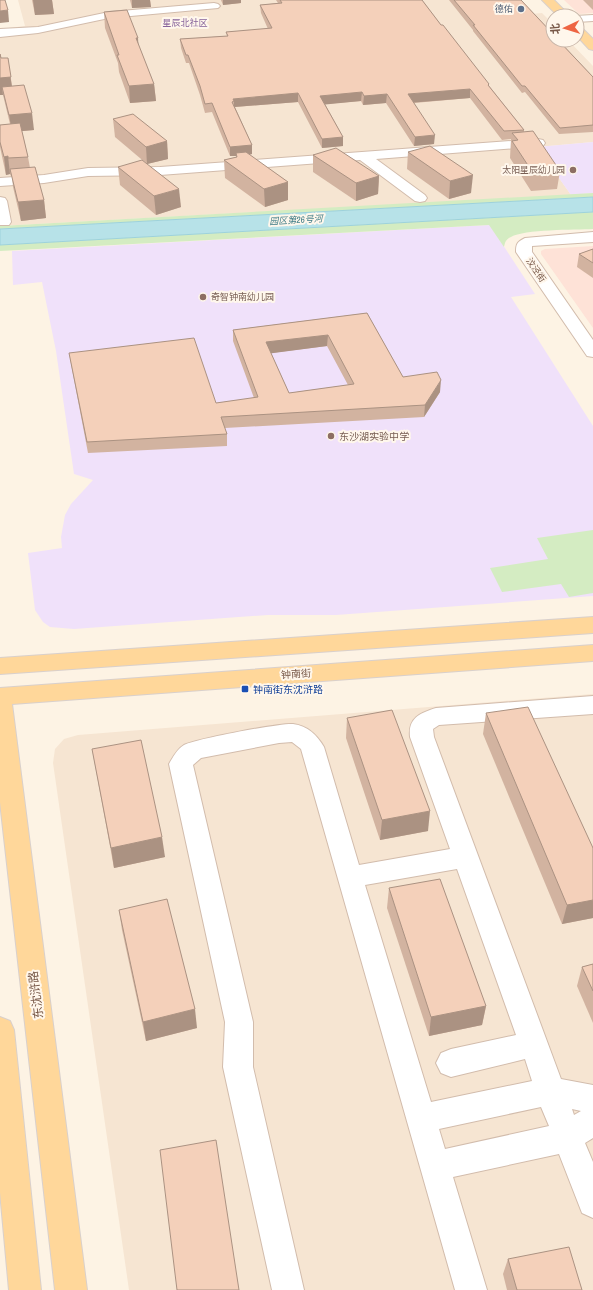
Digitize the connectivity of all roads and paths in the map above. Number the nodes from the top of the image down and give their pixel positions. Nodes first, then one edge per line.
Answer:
1 (548, 0) edge
2 (177, 4) edge
3 (192, 4) edge
4 (214, 6) dead end
5 (556, 8) edge
6 (0, 34) edge
7 (585, 38) edge
8 (593, 46) edge
9 (538, 143) edge
10 (364, 157) junction
11 (0, 182) edge
12 (420, 198) dead end
13 (0, 201) edge
14 (4, 222) dead end
15 (593, 237) edge
16 (593, 352) edge
17 (593, 625) edge
18 (593, 652) edge
19 (0, 666) edge
20 (0, 696) edge
21 (0, 700) edge
22 (593, 705) edge
23 (465, 857) junction
24 (350, 877) junction
25 (0, 1030) edge
26 (534, 1044) junction
27 (451, 1063) dead end
28 (551, 1090) junction
29 (593, 1099) edge
30 (421, 1118) junction
31 (593, 1120) edge
32 (568, 1137) junction
33 (435, 1166) junction
34 (593, 1202) edge
35 (26, 1290) edge
36 (71, 1290) edge
37 (288, 1290) edge
38 (471, 1290) edge

1 - 5 main road
2 - 3 street
2 - 6 street
3 - 4 street
7 - 8 main road
9 - 10 street
10 - 11 street
10 - 12 street
13 - 14 street
15 - 16 street, 汶泾街
17 - 19 main road
18 - 20 main road, 钟南街
21 - 36 main road, 东沈浒路
22 - 23 street
23 - 24 street
23 - 26 street
24 - 30 street
24 - 37 street
25 - 35 main road
26 - 27 street
26 - 28 street
28 - 29 street
28 - 30 street
28 - 32 street
30 - 33 street
31 - 32 street
32 - 33 street
32 - 34 street
33 - 38 street

